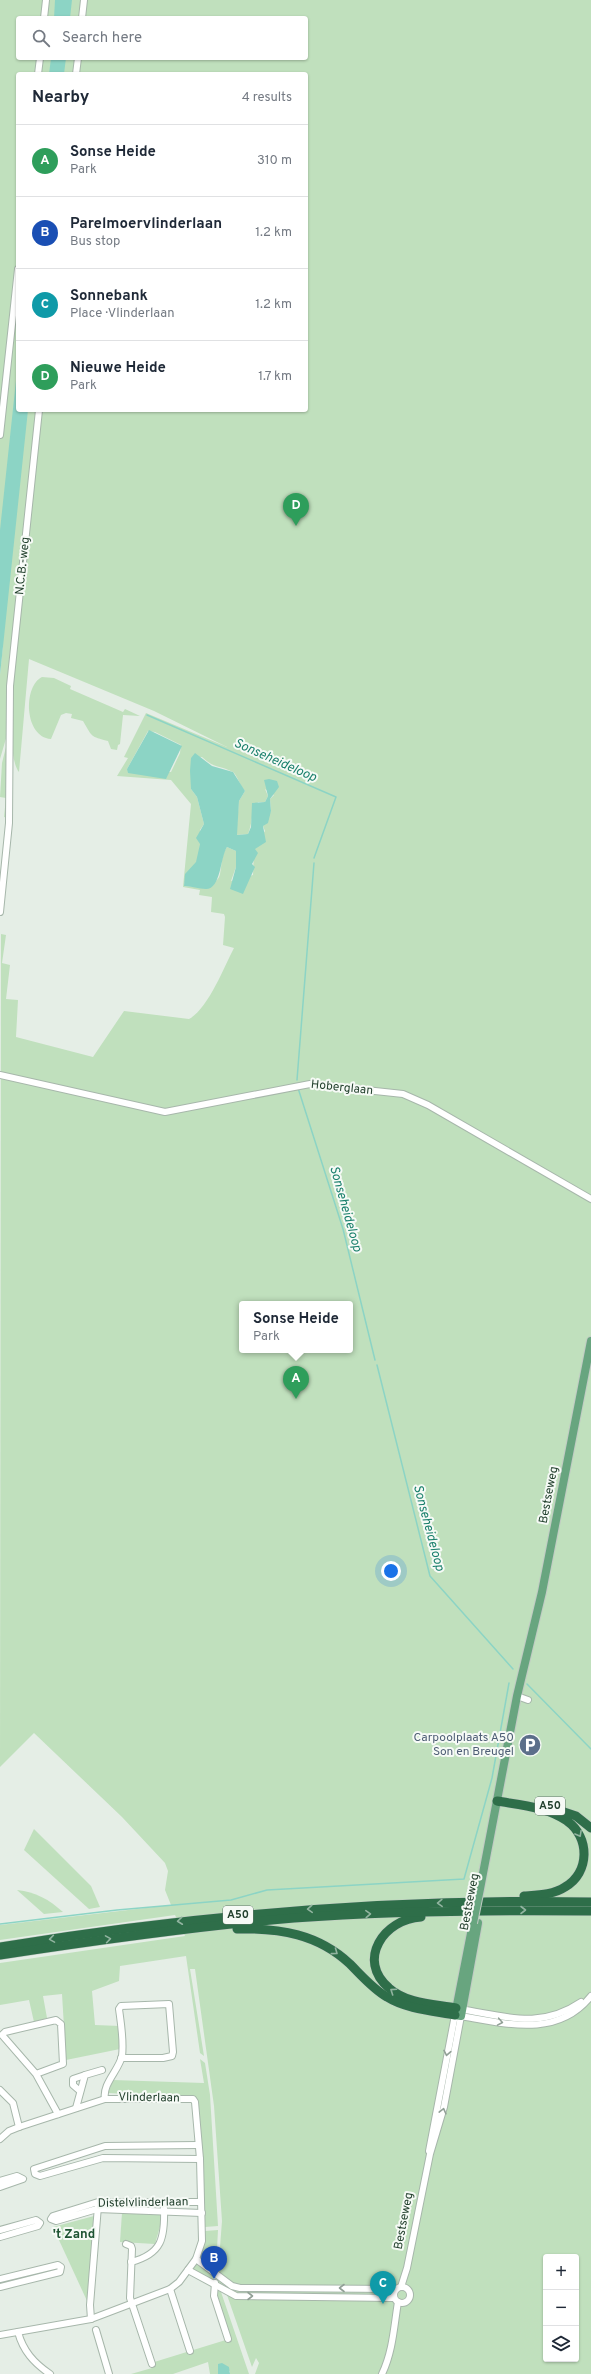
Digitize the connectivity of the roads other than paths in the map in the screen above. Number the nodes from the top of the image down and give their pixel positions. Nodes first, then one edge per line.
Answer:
1 (46, 0) edge
2 (84, 0) edge
3 (44, 16) edge
4 (82, 16) edge
5 (40, 60) edge
6 (78, 60) edge
7 (38, 72) edge
8 (76, 72) edge
9 (16, 288) edge
10 (40, 412) edge
11 (0, 435) edge
12 (0, 912) edge
13 (0, 1075) edge
14 (591, 1199) edge
15 (591, 1341) edge
16 (522, 1697) junction
17 (500, 1799) junction
18 (591, 1828) edge
19 (479, 1902) junction
20 (591, 1902) edge
21 (484, 1910) junction
22 (591, 1911) edge
23 (204, 1927) junction
24 (0, 1947) edge
25 (0, 1955) edge
26 (591, 1996) edge
27 (459, 2012) junction
28 (1, 2034) edge
29 (121, 2058) junction
30 (102, 2070) dead end
31 (36, 2074) junction
32 (85, 2075) junction
33 (0, 2090) edge
34 (80, 2091) junction
35 (105, 2099) junction
36 (76, 2108) junction
37 (58, 2114) junction
38 (19, 2126) junction
39 (0, 2139) edge
40 (198, 2145) junction
41 (105, 2146) junction
42 (103, 2158) junction
43 (200, 2159) junction
44 (0, 2181) edge
45 (0, 2187) edge
46 (201, 2202) junction
47 (163, 2203) junction
48 (98, 2206) junction
49 (164, 2212) junction
50 (202, 2213) junction
51 (0, 2230) edge
52 (0, 2237) edge
53 (126, 2244) dead end
54 (196, 2259) junction
55 (131, 2262) junction
56 (188, 2270) junction
57 (219, 2276) junction
58 (0, 2279) edge
59 (214, 2285) junction
60 (0, 2287) edge
61 (401, 2288) junction
62 (170, 2289) junction
63 (398, 2301) junction
64 (131, 2303) junction
65 (91, 2319) junction
66 (96, 2330) dead end
67 (18, 2332) junction
68 (0, 2335) edge
69 (228, 2339) dead end
70 (190, 2351) dead end
71 (152, 2364) dead end
72 (50, 2374) edge
73 (109, 2374) edge
74 (382, 2374) edge

1 - 3 street
2 - 4 street
5 - 7 street
6 - 8 street
9 - 11 street
10 - 12 street, N.C.B.-weg
13 - 14 street, Hoberglaan
15 - 16 main road, Bestseweg
16 - 17 main road, Bestseweg
16 - 17 main road, Bestseweg
17 - 18 highway, A50
17 -> 19 highway, A50
17 - 27 main road, Bestseweg
19 - 20 highway, A50
19 -> 24 highway, A50
21 -> 22 highway, A50
23 -> 21 highway, A50
27 -> 21 highway, A50
25 -> 23 highway, A50
23 -> 27 highway, A50
26 - 27 street
27 - 61 street, Bestseweg
28 - 31 street
28 - 31 street
29 - 29 street
29 - 35 street
30 - 32 street
31 - 37 street
32 - 34 street
32 - 34 street
33 - 38 street
34 - 36 street
35 - 36 street, Vlinderlaan
35 - 40 street, Vlinderlaan
36 - 37 street, Vlinderlaan
37 - 38 street, Vlinderlaan
38 - 39 street, Vlinderlaan
40 - 41 street
40 - 43 street, Vlinderlaan
41 - 42 street
41 - 42 street
42 - 43 street
43 - 46 street, Vlinderlaan
44 - 45 street
46 - 47 street, Distelvlinderlaan
46 - 50 street, Vlinderlaan
47 - 48 street, Distelvlinderlaan
47 - 49 street
48 - 48 street, Distelvlinderlaan
48 - 49 street, Distelvlinderlaan
48 - 65 street
49 - 50 street, Distelvlinderlaan
49 - 55 street
50 - 54 street, Vlinderlaan
51 - 52 street
53 - 55 street
54 - 56 street, Vlinderlaan
54 - 57 street
55 - 64 street
56 - 59 street
56 - 62 street, Vlinderlaan
57 - 59 street
61 -> 57 street
58 - 60 street
59 -> 63 street
59 - 69 street
61 - 63 street
61 - 63 street
62 - 64 street, Vlinderlaan
62 - 70 street
63 - 74 street
64 - 65 street, Vlinderlaan
64 - 71 street
65 - 67 street, Vlinderlaan
66 - 73 street
67 - 68 street, Vlinderlaan
67 - 72 street

